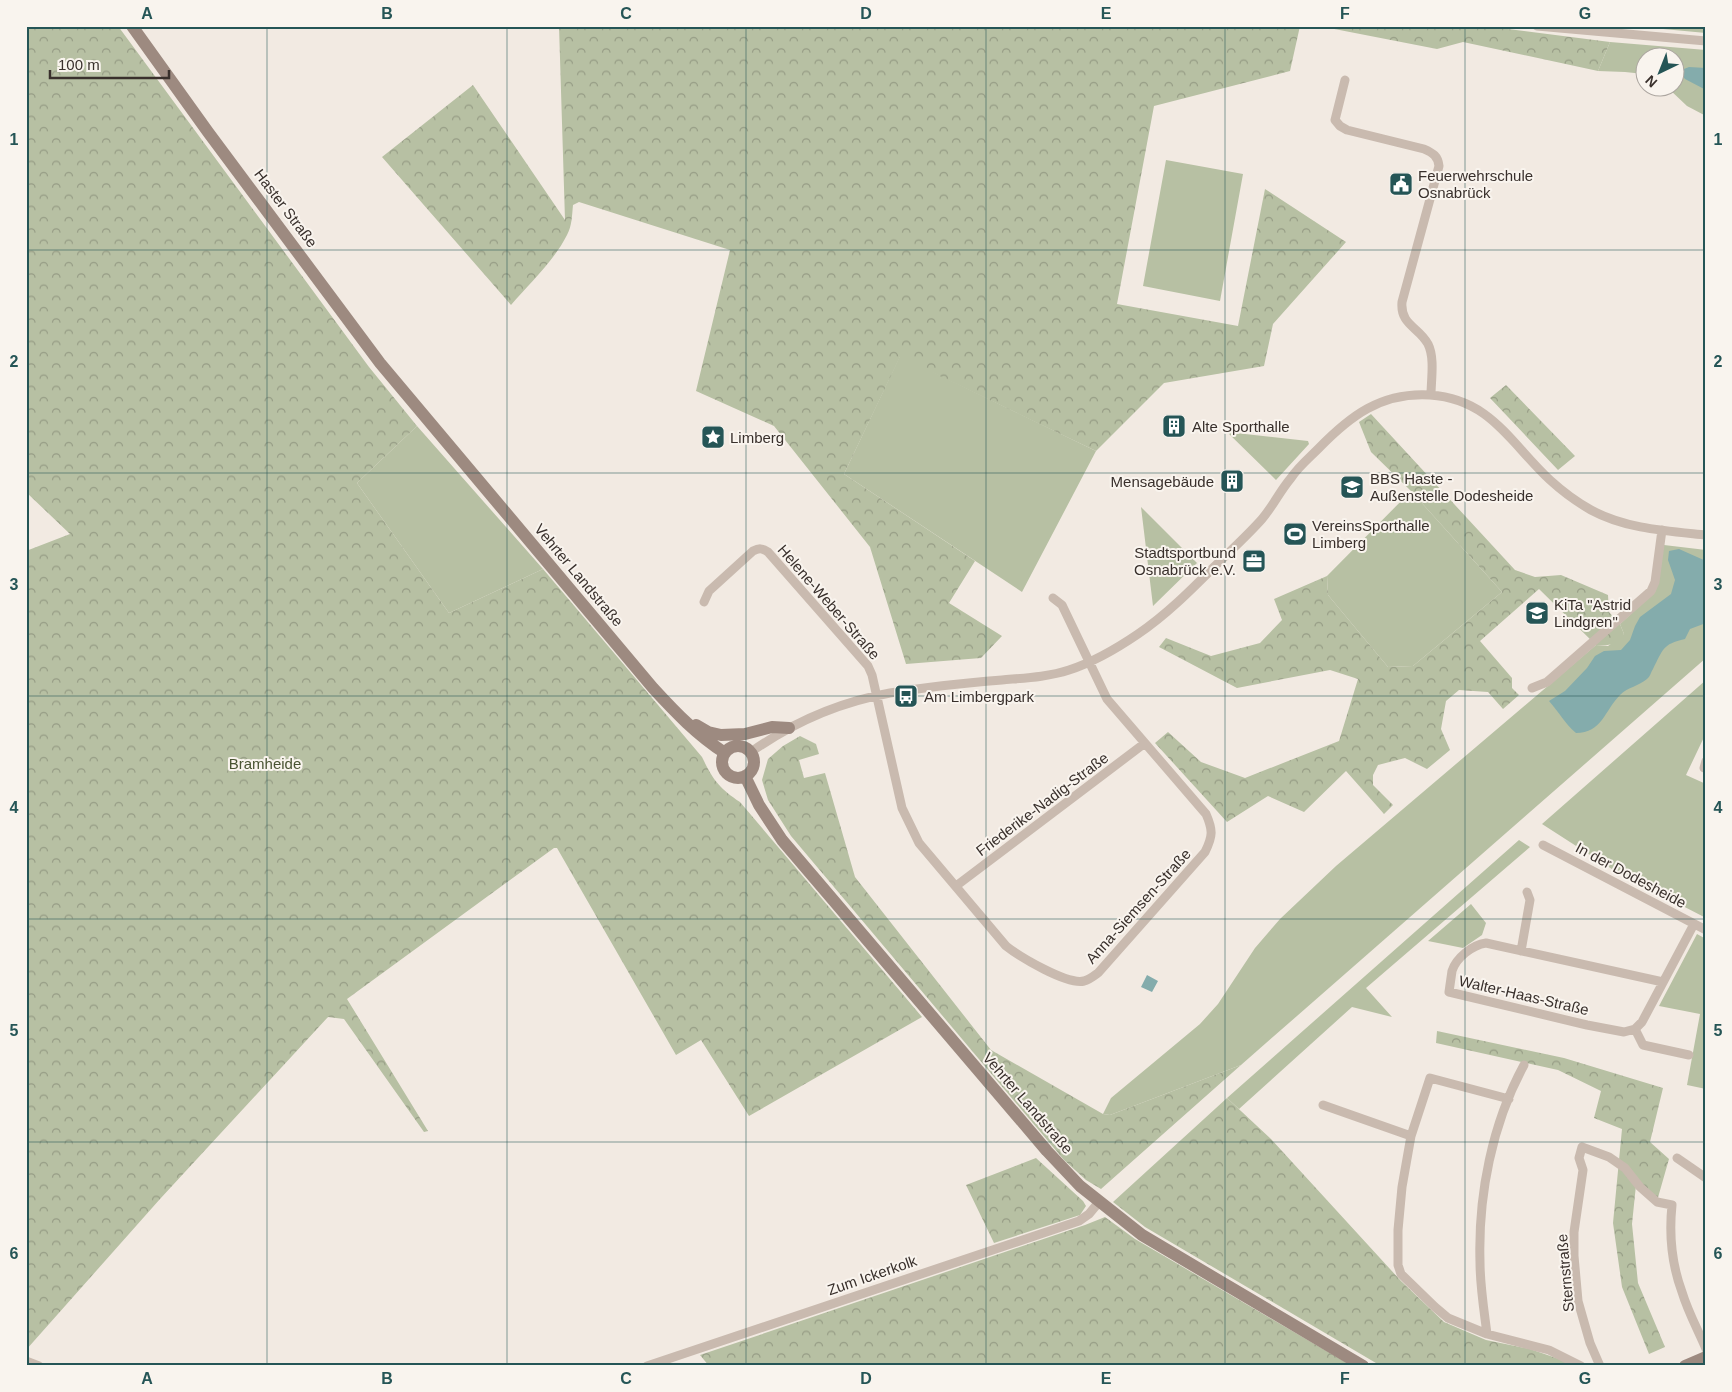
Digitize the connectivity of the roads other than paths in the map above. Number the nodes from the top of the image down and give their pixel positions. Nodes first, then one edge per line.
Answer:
1 (132, 26) edge
2 (1537, 26) edge
3 (1706, 41) edge
4 (1344, 80) dead end
5 (1431, 395) junction
6 (420, 405) joint
7 (1662, 530) junction
8 (1706, 536) edge
9 (1053, 598) dead end
10 (704, 602) dead end
11 (1089, 663) junction
12 (1532, 688) dead end
13 (878, 696) junction
14 (686, 723) junction
15 (789, 728) junction
16 (1145, 744) junction
17 (751, 752) junction
18 (725, 753) junction
19 (745, 776) junction
20 (1543, 845) dead end
21 (956, 886) junction
22 (1527, 892) dead end
23 (1694, 924) junction
24 (1706, 930) edge
25 (1521, 951) junction
26 (1663, 982) junction
27 (1634, 1030) junction
28 (1689, 1055) dead end
29 (1524, 1065) dead end
30 (1509, 1099) junction
31 (1323, 1106) dead end
32 (1411, 1136) junction
33 (1677, 1158) dead end
34 (1706, 1178) edge
35 (1099, 1202) junction
36 (1487, 1334) junction
37 (1703, 1358) edge
38 (26, 1361) edge
39 (39, 1366) edge
40 (648, 1366) edge
41 (1363, 1366) edge
42 (1581, 1366) edge
43 (1600, 1366) edge
44 (1685, 1366) edge

1 - 6 main road, Haster Straße
2 - 3 street
4 - 5 street
5 - 7 street
5 - 11 street
6 - 14 main road, Vehrter Landstraße
7 - 8 street
7 - 12 street
9 - 11 street, Anna-Siemsen-Straße
10 - 13 street, Helene-Weber-Straße
11 - 13 street
11 - 16 street, Anna-Siemsen-Straße
13 - 15 street
13 - 21 street, Anna-Siemsen-Straße
14 - 15 main road
14 - 18 main road, Vehrter Landstraße
15 - 17 street
16 - 21 street, Friederike-Nadig-Straße
16 - 21 street, Anna-Siemsen-Straße
17 - 18 main road
17 - 19 main road
18 - 19 main road
19 - 35 main road, Vehrter Landstraße
20 - 23 street, In der Dodesheide
22 - 25 street
23 - 24 street, In der Dodesheide
23 - 26 street
25 - 26 street, Walter-Haas-Straße
25 - 27 street, Walter-Haas-Straße
26 - 27 street
27 - 28 street
29 - 30 street
30 - 32 street
30 - 36 street
31 - 32 street
32 - 36 street
33 - 34 street
35 - 40 street, Zum Ickerkolk
35 - 41 main road, Vehrter Landstraße
36 - 42 street
37 - 43 street, Sternstraße
37 - 44 main road
38 - 39 street

